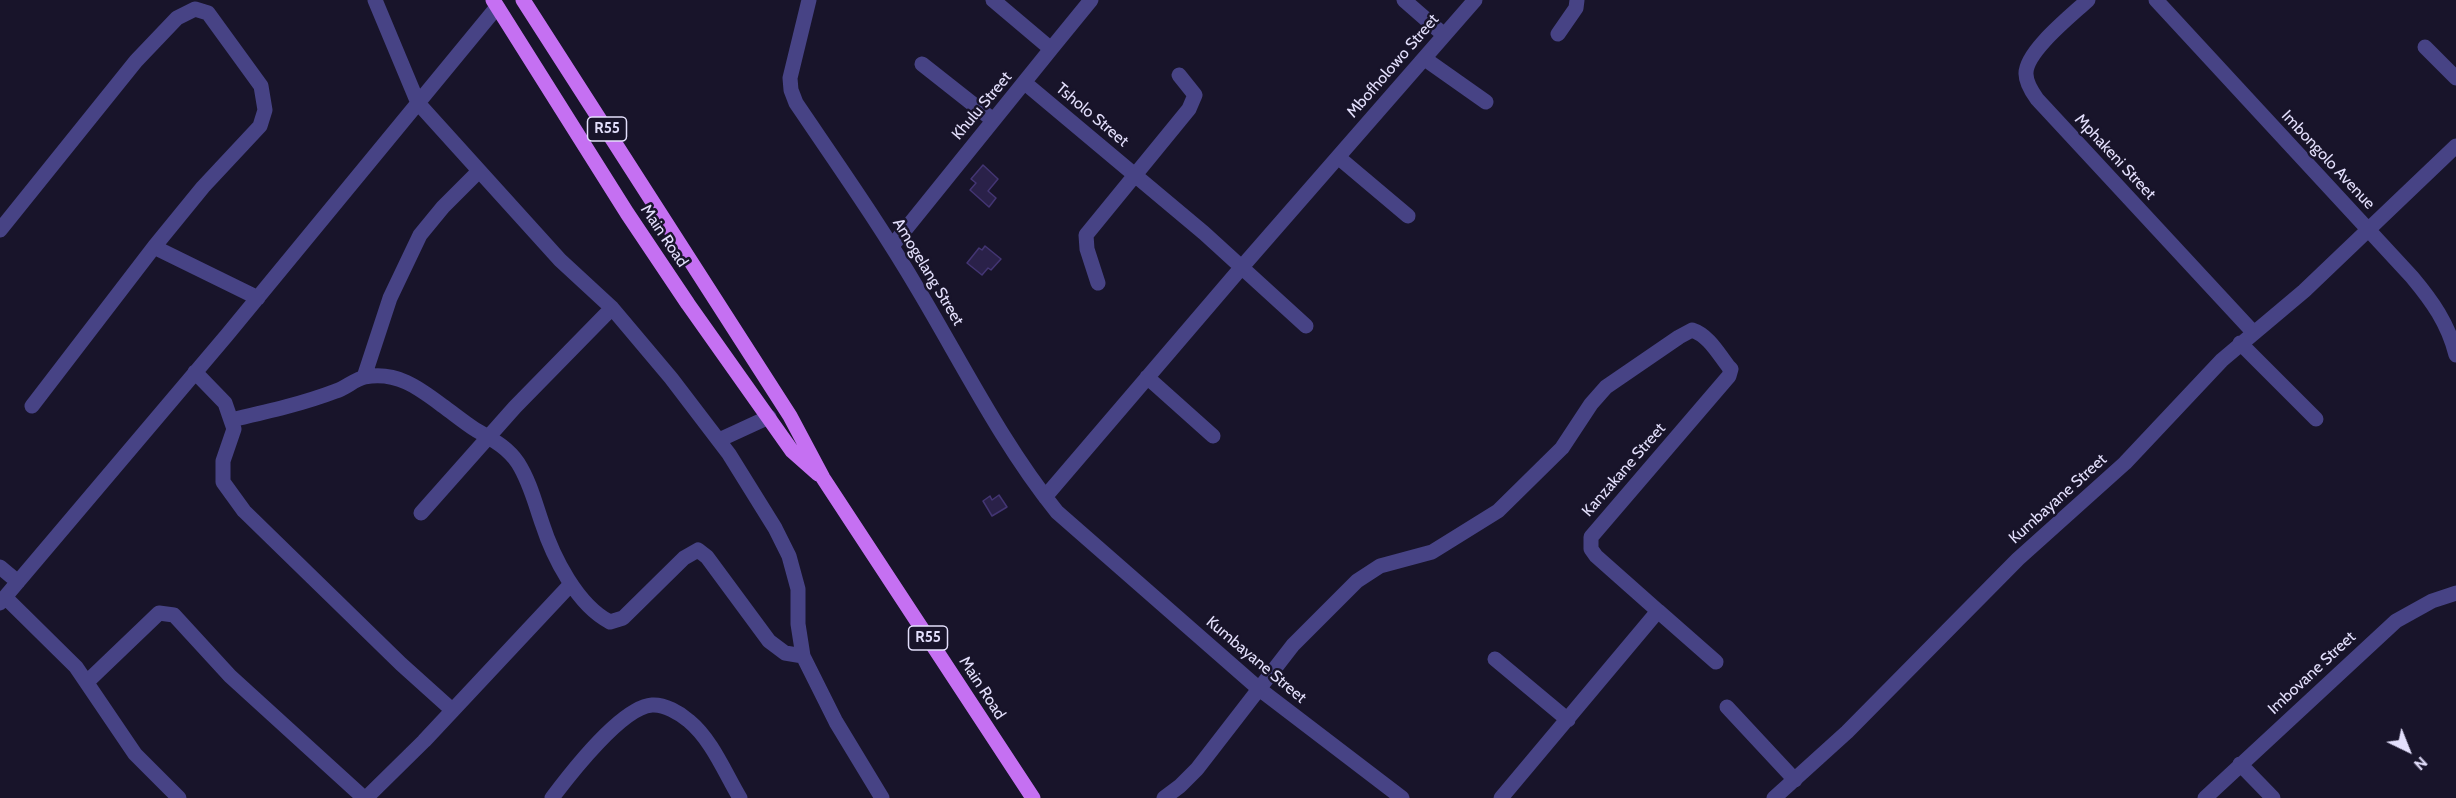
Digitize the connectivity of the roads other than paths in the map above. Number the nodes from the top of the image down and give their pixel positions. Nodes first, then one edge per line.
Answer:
1 (375, 0) edge
2 (523, 0) edge
3 (809, 0) edge
4 (993, 0) edge
5 (1091, 0) edge
6 (1404, 0) edge
7 (1475, 0) edge
8 (1577, 0) edge
9 (2088, 0) edge
10 (495, 3) edge
11 (2166, 3) edge
12 (1558, 34) dead end
13 (1444, 35) junction
14 (2425, 47) dead end
15 (1051, 49) junction
16 (1425, 58) junction
17 (922, 64) dead end
18 (1179, 75) dead end
19 (2456, 78) edge
20 (1025, 82) junction
21 (1486, 102) dead end
22 (418, 104) junction
23 (993, 120) junction
24 (2456, 146) edge
25 (1338, 156) junction
26 (479, 171) junction
27 (1135, 174) junction
28 (1408, 216) dead end
29 (0, 230) edge
30 (2369, 231) junction
31 (892, 246) junction
32 (154, 247) junction
33 (1241, 268) junction
34 (1098, 283) dead end
35 (258, 298) junction
36 (612, 308) junction
37 (1306, 326) dead end
38 (2253, 332) junction
39 (2240, 343) junction
40 (2456, 355) edge
41 (195, 372) junction
42 (364, 377) junction
43 (1147, 377) junction
44 (32, 406) dead end
45 (769, 417) junction
46 (2316, 419) dead end
47 (231, 420) junction
48 (488, 436) junction
49 (1213, 436) dead end
50 (718, 440) junction
51 (823, 478) junction
52 (1045, 497) junction
53 (421, 513) dead end
54 (1092, 543) joint
55 (0, 567) edge
56 (18, 582) junction
57 (571, 584) junction
58 (2456, 593) edge
59 (2, 600) edge
60 (1658, 611) junction
61 (803, 656) junction
62 (1495, 659) dead end
63 (1716, 662) dead end
64 (88, 681) junction
65 (1258, 688) junction
66 (1727, 707) dead end
67 (451, 709) junction
68 (1568, 720) junction
69 (2240, 764) junction
70 (1795, 780) junction
71 (1397, 796) edge
72 (738, 797) edge
73 (179, 798) edge
74 (365, 798) edge
75 (552, 798) edge
76 (882, 798) edge
77 (1033, 798) edge
78 (1164, 798) edge
79 (1501, 798) edge
80 (1774, 798) edge
81 (2205, 798) edge
82 (2273, 798) edge

1 - 22 street
2 - 51 main road, Main Road / R55
3 - 31 street, Amogelang Street
4 - 15 street
5 - 15 street, Khulu Street
6 - 13 street
7 - 13 street, Mbofholowo Street
8 - 12 street
9 - 38 street, Mphakeni Street
10 - 22 street
10 - 45 main road, Main Road / R55
11 - 30 street, Imbongolo Avenue
13 - 16 street, Mbofholowo Street
14 - 19 street
15 - 20 street, Khulu Street
16 - 21 street
16 - 25 street, Mbofholowo Street
17 - 23 street
18 - 27 street
20 - 23 street, Khulu Street
20 - 27 street, Tsholo Street
22 - 26 street
22 - 35 street
23 - 31 street, Khulu Street
24 - 30 street, Kumbayane Street
25 - 28 street
25 - 33 street, Mbofholowo Street
26 - 36 street
26 - 42 street
27 - 33 street, Tsholo Street
27 - 34 street
29 - 32 street
30 - 38 street, Kumbayane Street
30 - 40 street, Imbongolo Avenue
31 - 52 street, Amogelang Street
32 - 35 street
32 - 44 street
33 - 37 street
33 - 43 street, Mbofholowo Street
35 - 41 street
36 - 48 street
36 - 50 street
38 - 39 street, Kumbayane Street
39 - 46 street
39 - 70 street, Kumbayane Street
41 - 47 street
41 - 56 street
42 - 47 street
42 - 48 street
43 - 49 street
43 - 52 street, Mbofholowo Street
45 - 50 street
45 - 51 main road, Main Road / R55
47 - 67 street
48 - 53 street
48 - 57 street
50 - 61 street
51 - 77 main road, Main Road / R55
52 - 54 street, Amogelang Street
54 - 65 street, Kumbayane Street
55 - 56 street
56 - 59 street
57 - 61 street
57 - 67 street
58 - 69 street, Imbovane Street
59 - 64 street
60 - 63 street, Kanzakane Street
60 - 65 street, Kanzakane Street
60 - 68 street
61 - 76 street
62 - 68 street
64 - 73 street
64 - 74 street
65 - 71 street, Kumbayane Street
65 - 78 street
66 - 70 street
67 - 74 street
68 - 79 street
69 - 81 street, Imbovane Street
69 - 82 street
70 - 80 street, Kumbayane Street
72 - 75 street

